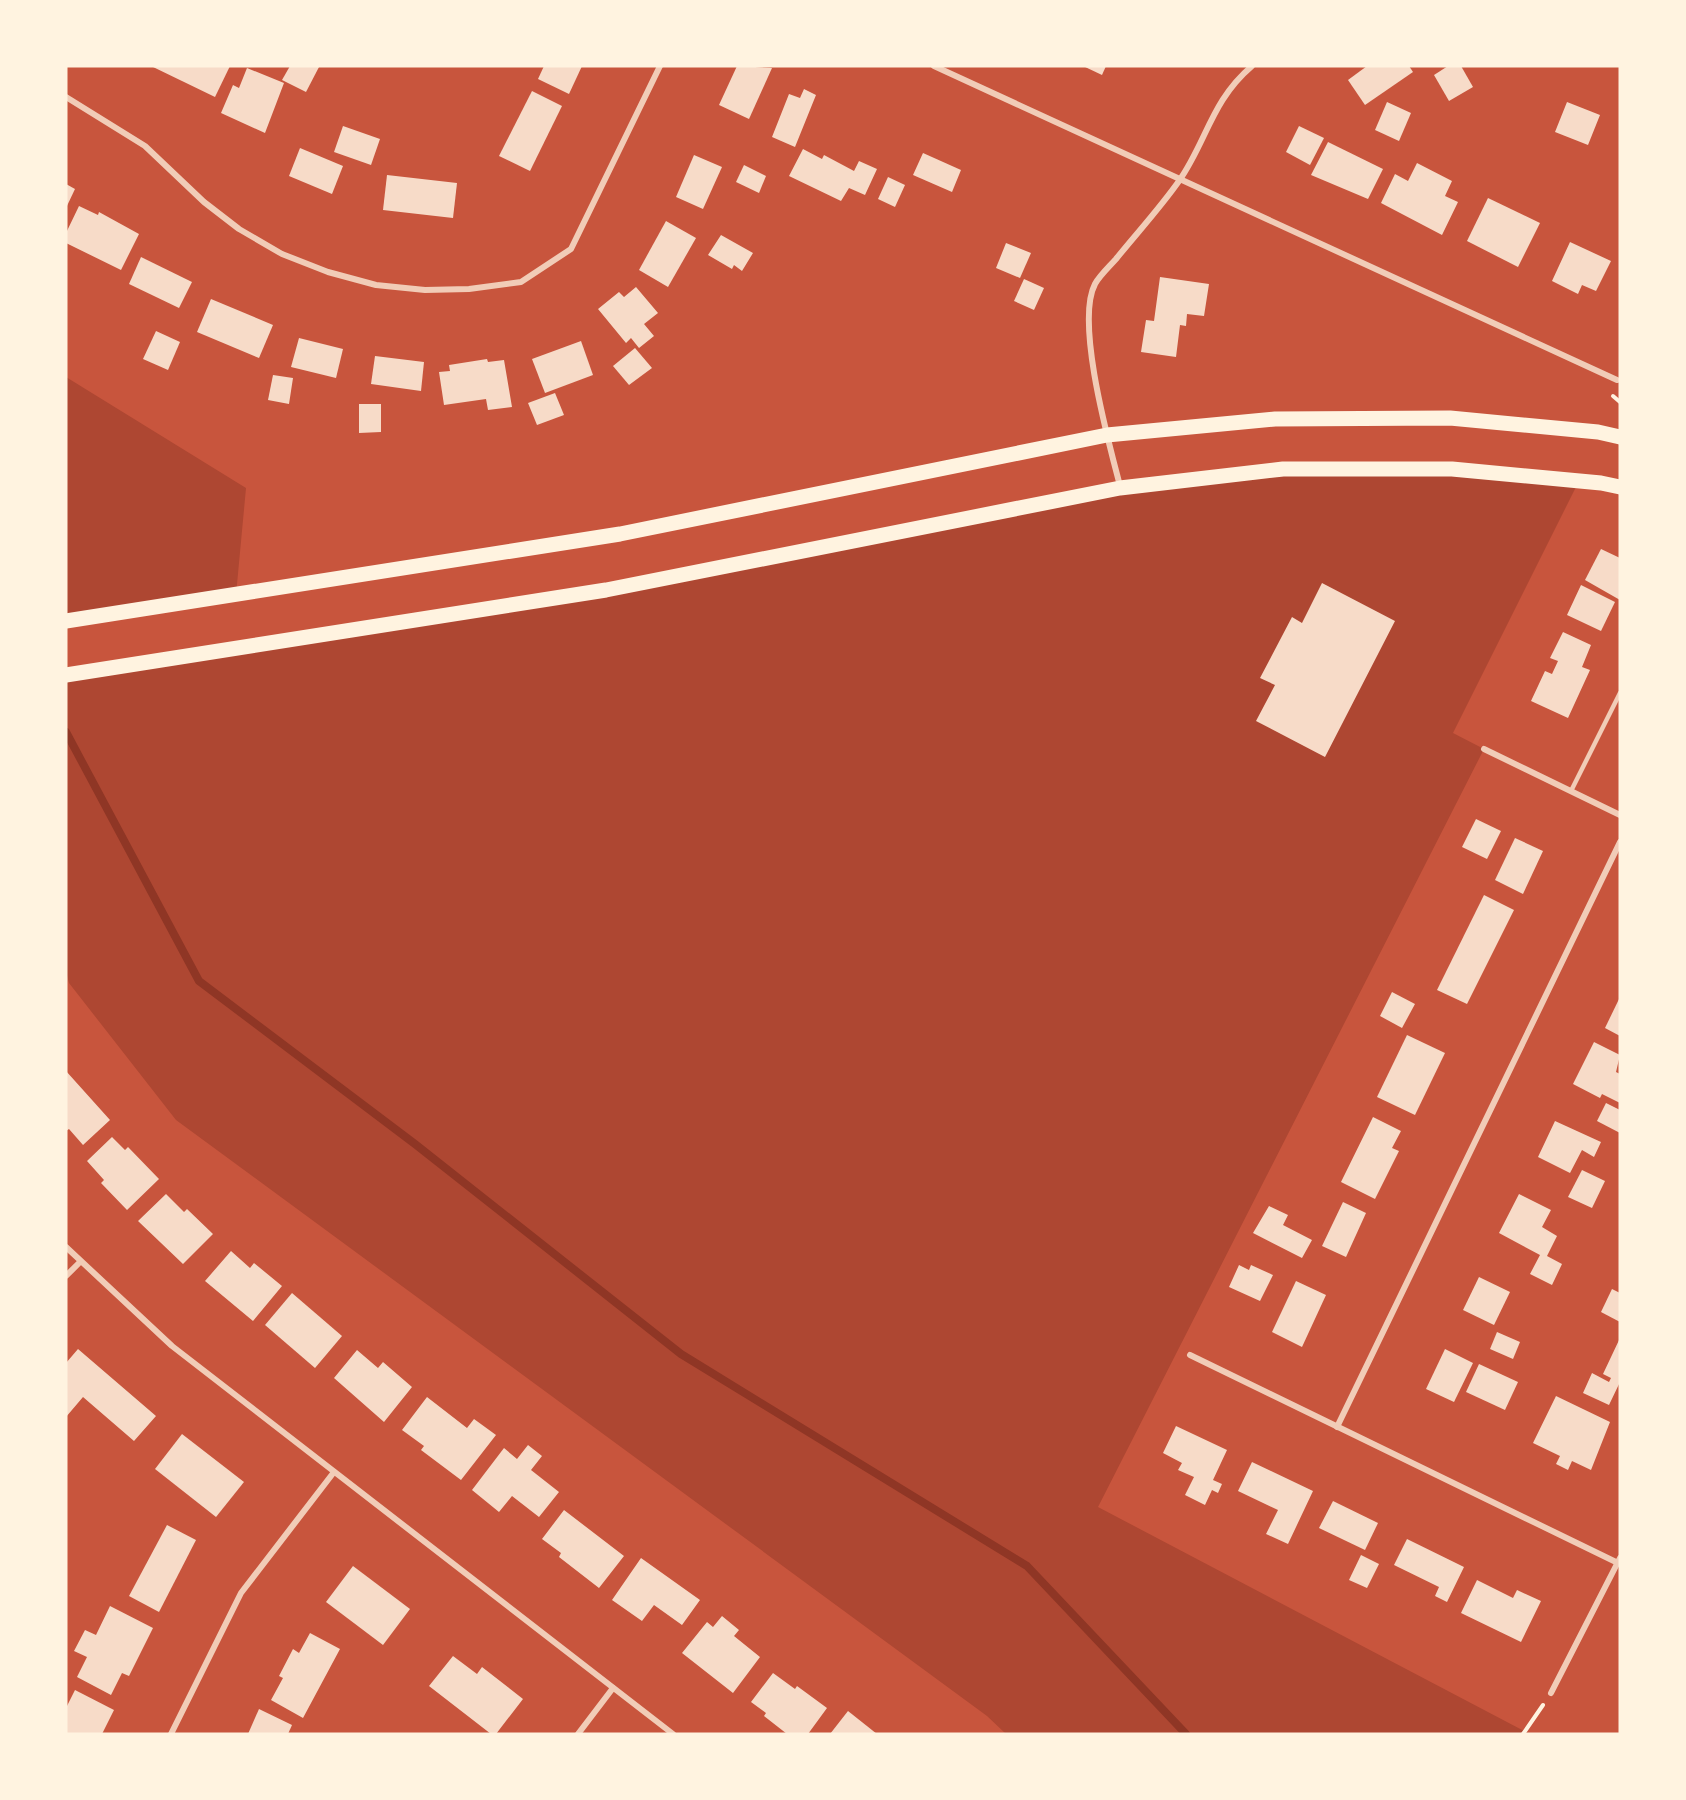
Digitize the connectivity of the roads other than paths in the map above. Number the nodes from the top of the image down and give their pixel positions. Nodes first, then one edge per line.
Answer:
1 (660, 66) edge
2 (934, 66) edge
3 (1252, 66) edge
4 (66, 97) edge
5 (1180, 180) junction
6 (1617, 380) dead end
7 (1107, 435) junction
8 (1620, 437) edge
9 (1620, 487) edge
10 (1120, 488) junction
11 (66, 621) edge
12 (66, 675) edge
13 (1620, 693) edge
14 (1484, 749) dead end
15 (1571, 791) junction
16 (1620, 815) edge
17 (1620, 842) edge
18 (66, 1247) edge
19 (80, 1262) junction
20 (66, 1276) edge
21 (1190, 1355) dead end
22 (1337, 1426) junction
23 (334, 1472) junction
24 (1619, 1560) edge
25 (613, 1688) junction
26 (1551, 1693) road end
27 (171, 1734) edge
28 (578, 1734) edge
29 (673, 1734) edge

1 - 4 street
2 - 5 street
3 - 5 street
5 - 6 street
5 - 7 street
7 - 8 main road
7 - 10 street
7 - 11 main road
9 - 10 main road
10 - 12 main road
13 - 15 lane
14 - 15 street
15 - 16 street
17 - 22 street
18 - 19 street
19 - 20 street
19 - 23 street
21 - 22 street
22 - 24 street
23 - 25 street
23 - 27 street
24 - 26 street
25 - 28 street
25 - 29 street

